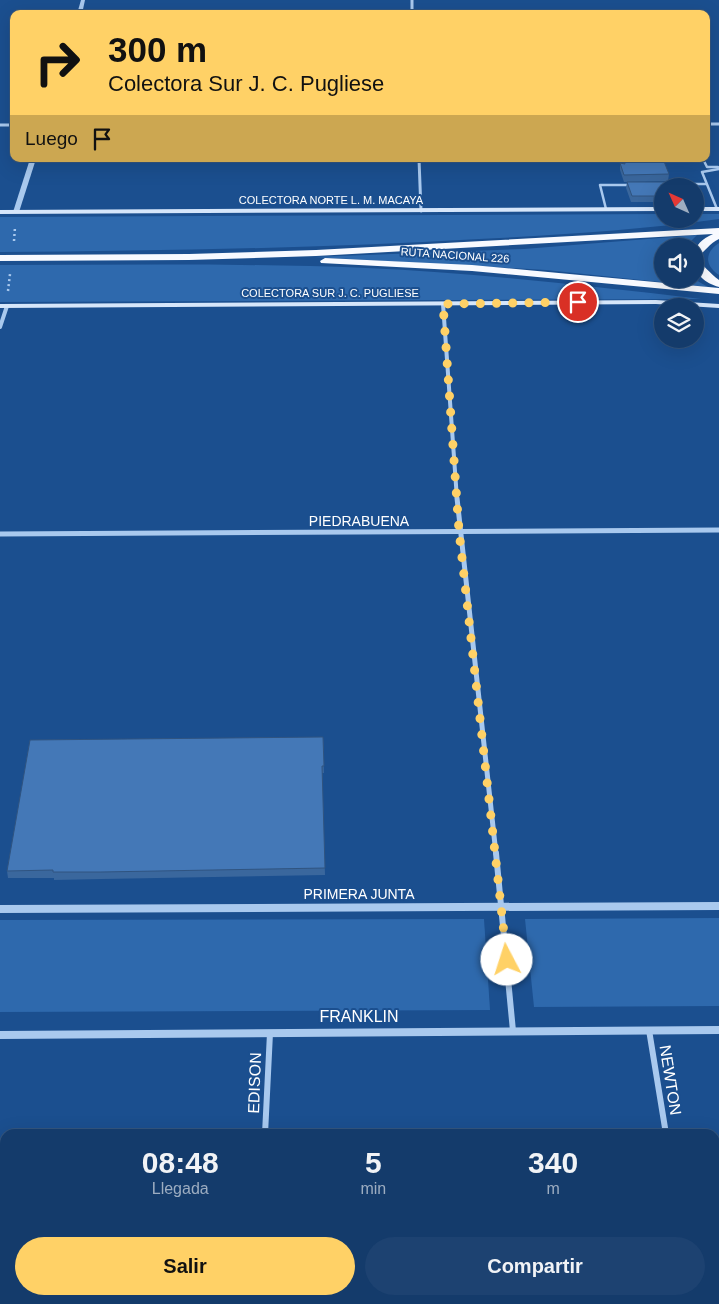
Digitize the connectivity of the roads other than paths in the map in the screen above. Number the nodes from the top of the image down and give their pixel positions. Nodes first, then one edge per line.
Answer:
1 (33, 162) edge
2 (418, 162) edge
3 (704, 162) edge
4 (719, 168) edge
5 (702, 172) joint
6 (638, 184) edge
7 (706, 184) joint
8 (606, 209) junction
9 (654, 209) edge
10 (704, 209) edge
11 (718, 209) edge
12 (421, 211) junction
13 (0, 212) edge
14 (16, 212) junction
15 (719, 231) edge
16 (719, 235) edge
17 (704, 243) edge
18 (189, 257) junction
19 (0, 258) edge
20 (704, 275) edge
21 (719, 284) edge
22 (719, 291) edge
23 (443, 304) junction
24 (3, 306) edge
25 (719, 306) edge
26 (0, 327) edge
27 (719, 530) edge
28 (459, 531) junction
29 (0, 534) edge
30 (719, 906) edge
31 (502, 907) junction
32 (0, 909) edge
33 (648, 1030) junction
34 (719, 1030) edge
35 (513, 1031) junction
36 (270, 1033) junction
37 (0, 1035) edge
38 (266, 1129) edge
39 (665, 1129) edge

1 - 14 street
2 - 12 street
3 - 4 lane
4 - 5 lane
5 - 7 lane
6 - 8 lane
7 - 11 lane
8 - 9 main road, COLECTORA NORTE L. M. MACAYA
8 - 12 main road, COLECTORA NORTE L. M. MACAYA
10 - 11 main road
12 - 14 main road, COLECTORA NORTE L. M. MACAYA
13 - 14 main road, COLECTORA NORTE L. M. MACAYA
15 - 18 highway, RUTA NACIONAL 226
16 - 17 highway
18 - 19 highway, RUTA NACIONAL 226
18 - 22 highway, RUTA NACIONAL 226
20 - 21 highway
23 - 24 main road, COLECTORA SUR J. C. PUGLIESE
23 - 25 main road, COLECTORA SUR J. C. PUGLIESE
23 - 28 street
24 - 26 street
27 - 28 street, PIEDRABUENA
28 - 29 street, PIEDRABUENA
28 - 31 street
30 - 31 street, PRIMERA JUNTA
31 - 32 street, PRIMERA JUNTA
31 - 35 street
33 - 34 street, FRANKLIN
33 - 35 street, FRANKLIN
33 - 39 street, NEWTON
35 - 36 street, FRANKLIN
36 - 37 street, FRANKLIN
36 - 38 street, EDISON

